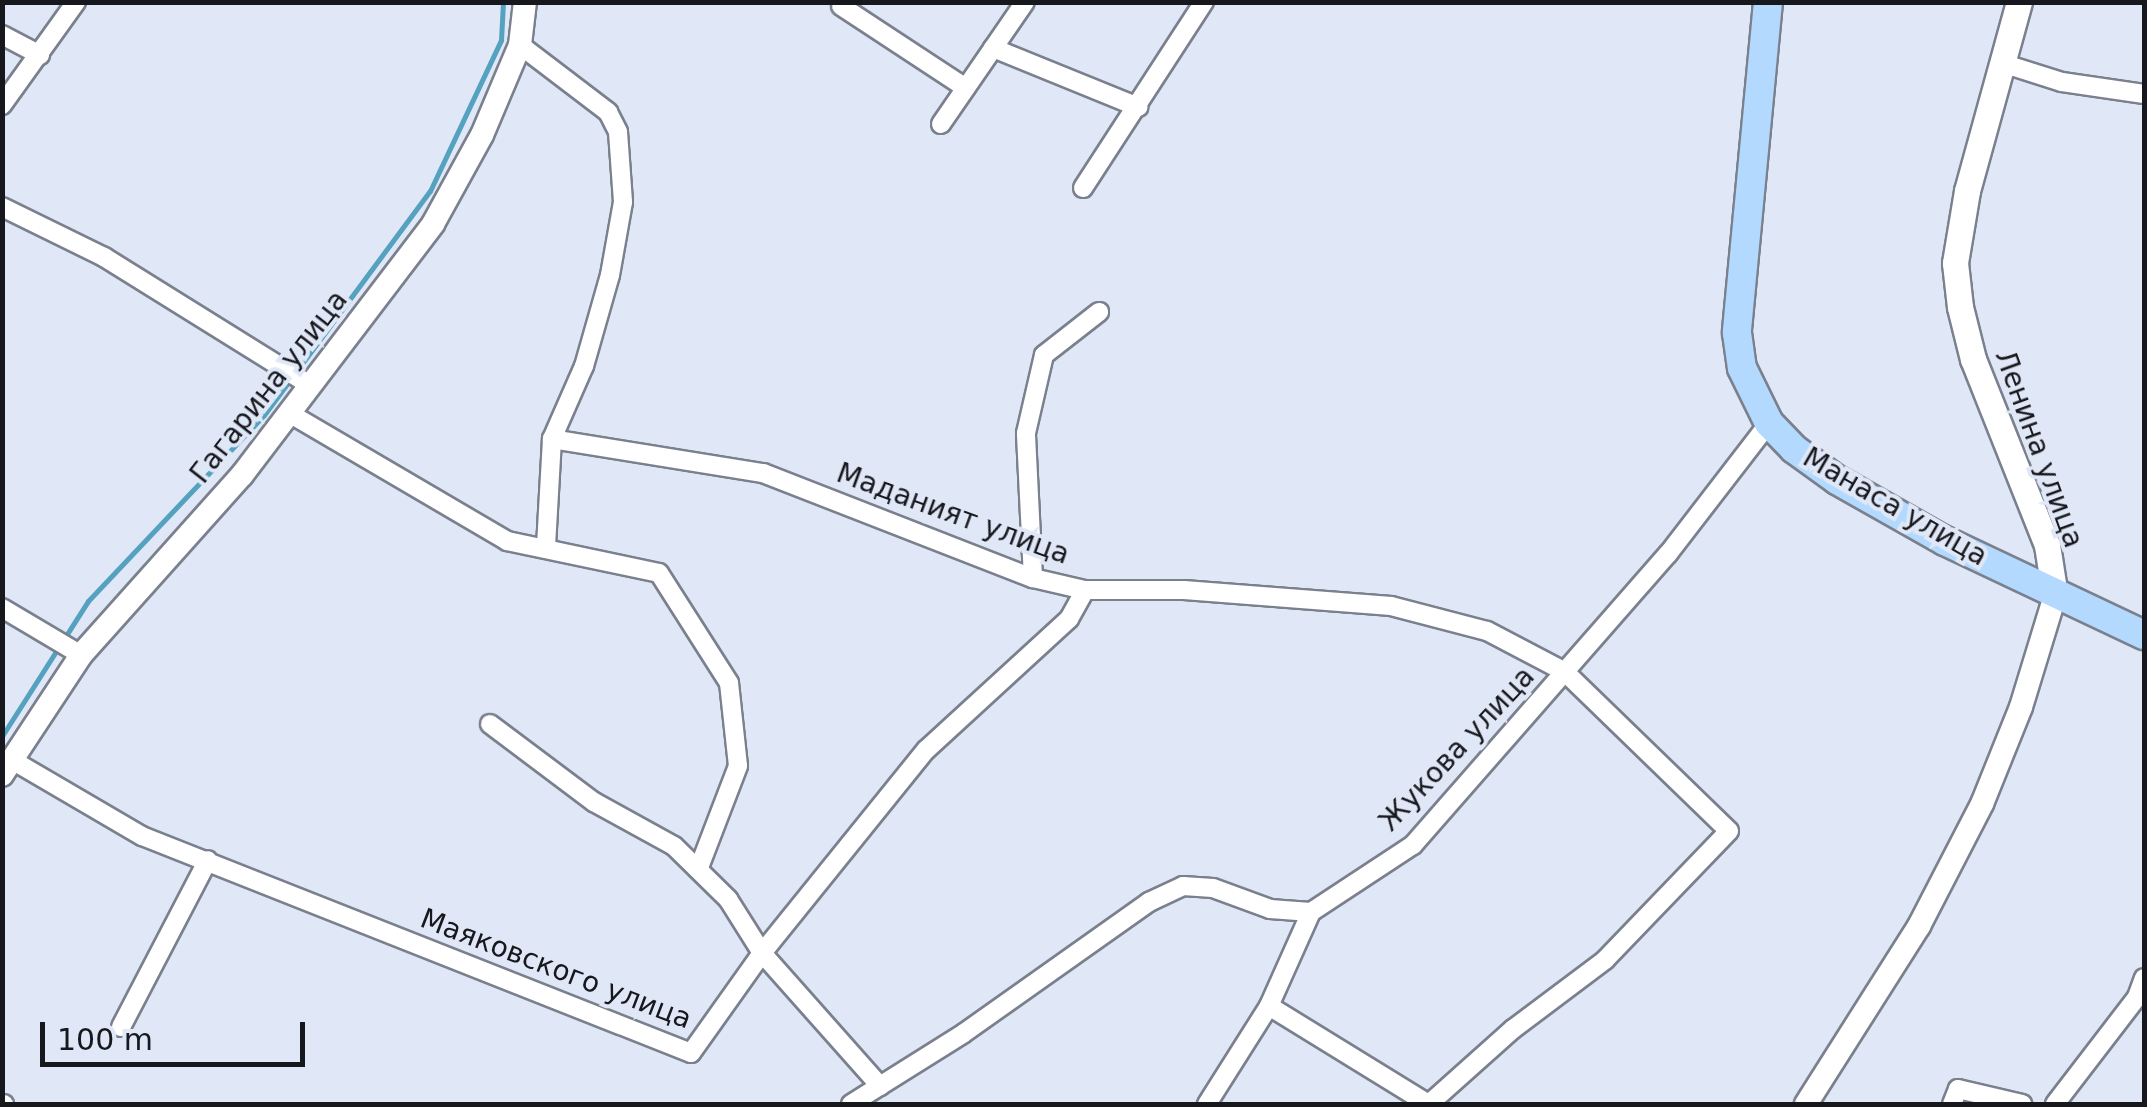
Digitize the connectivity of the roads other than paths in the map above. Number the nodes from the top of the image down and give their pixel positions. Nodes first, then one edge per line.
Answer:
1 (76, 2) edge
2 (524, 2) edge
3 (1025, 2) edge
4 (1204, 2) edge
5 (1768, 2) edge
6 (2019, 2) edge
7 (841, 6) dead end
8 (2, 36) edge
9 (520, 45) junction
10 (993, 48) junction
11 (40, 55) junction
12 (2004, 64) junction
13 (966, 88) junction
14 (2144, 94) edge
15 (2, 105) edge
16 (1138, 107) junction
17 (941, 124) dead end
18 (1083, 188) dead end
19 (2, 208) edge
20 (1099, 312) dead end
21 (310, 386) junction
22 (290, 412) junction
23 (1769, 423) junction
24 (552, 440) junction
25 (546, 546) junction
26 (1032, 578) junction
27 (1085, 590) junction
28 (2055, 596) junction
29 (2, 608) edge
30 (2144, 635) edge
31 (81, 655) junction
32 (1565, 672) junction
33 (490, 724) dead end
34 (7, 768) edge
35 (208, 860) junction
36 (698, 870) junction
37 (1311, 912) junction
38 (762, 953) junction
39 (2144, 978) edge
40 (1270, 1006) junction
41 (121, 1027) dead end
42 (880, 1086) junction
43 (850, 1104) edge
44 (1207, 1104) edge
45 (1428, 1104) edge
46 (1806, 1104) edge
47 (1952, 1104) edge
48 (2022, 1104) edge
49 (2056, 1104) edge

1 - 11 street
2 - 9 street, Гагарина улица
3 - 10 street
4 - 16 street
5 - 23 main road, Манаса улица
6 - 12 main road, Ленина улица
7 - 13 street
8 - 11 street
9 - 21 street, Гагарина улица
9 - 24 street
10 - 13 street
10 - 16 street
11 - 15 street
12 - 14 street
12 - 28 main road, Ленина улица
13 - 17 street
16 - 18 street
19 - 21 street
20 - 26 street
21 - 22 street, Гагарина улица
22 - 25 street
22 - 31 street, Гагарина улица
23 - 28 main road, Манаса улица
23 - 32 street, Жукова улица
24 - 25 street
24 - 26 street, Маданият улица
25 - 36 street
26 - 27 street, Маданият улица
27 - 32 street, Маданият улица
27 - 38 street, Маяковского улица
28 - 30 main road, Манаса улица
28 - 46 street, Ленина улица
29 - 31 street
31 - 34 street, Гагарина улица
32 - 37 street, Жукова улица
32 - 45 street, Маданият улица
33 - 36 street
34 - 35 street, Маяковского улица
35 - 38 street, Маяковского улица
35 - 41 street
36 - 38 street
37 - 40 street
37 - 42 street
38 - 42 street
39 - 49 street
40 - 44 street
40 - 45 street
42 - 43 street
47 - 48 street

